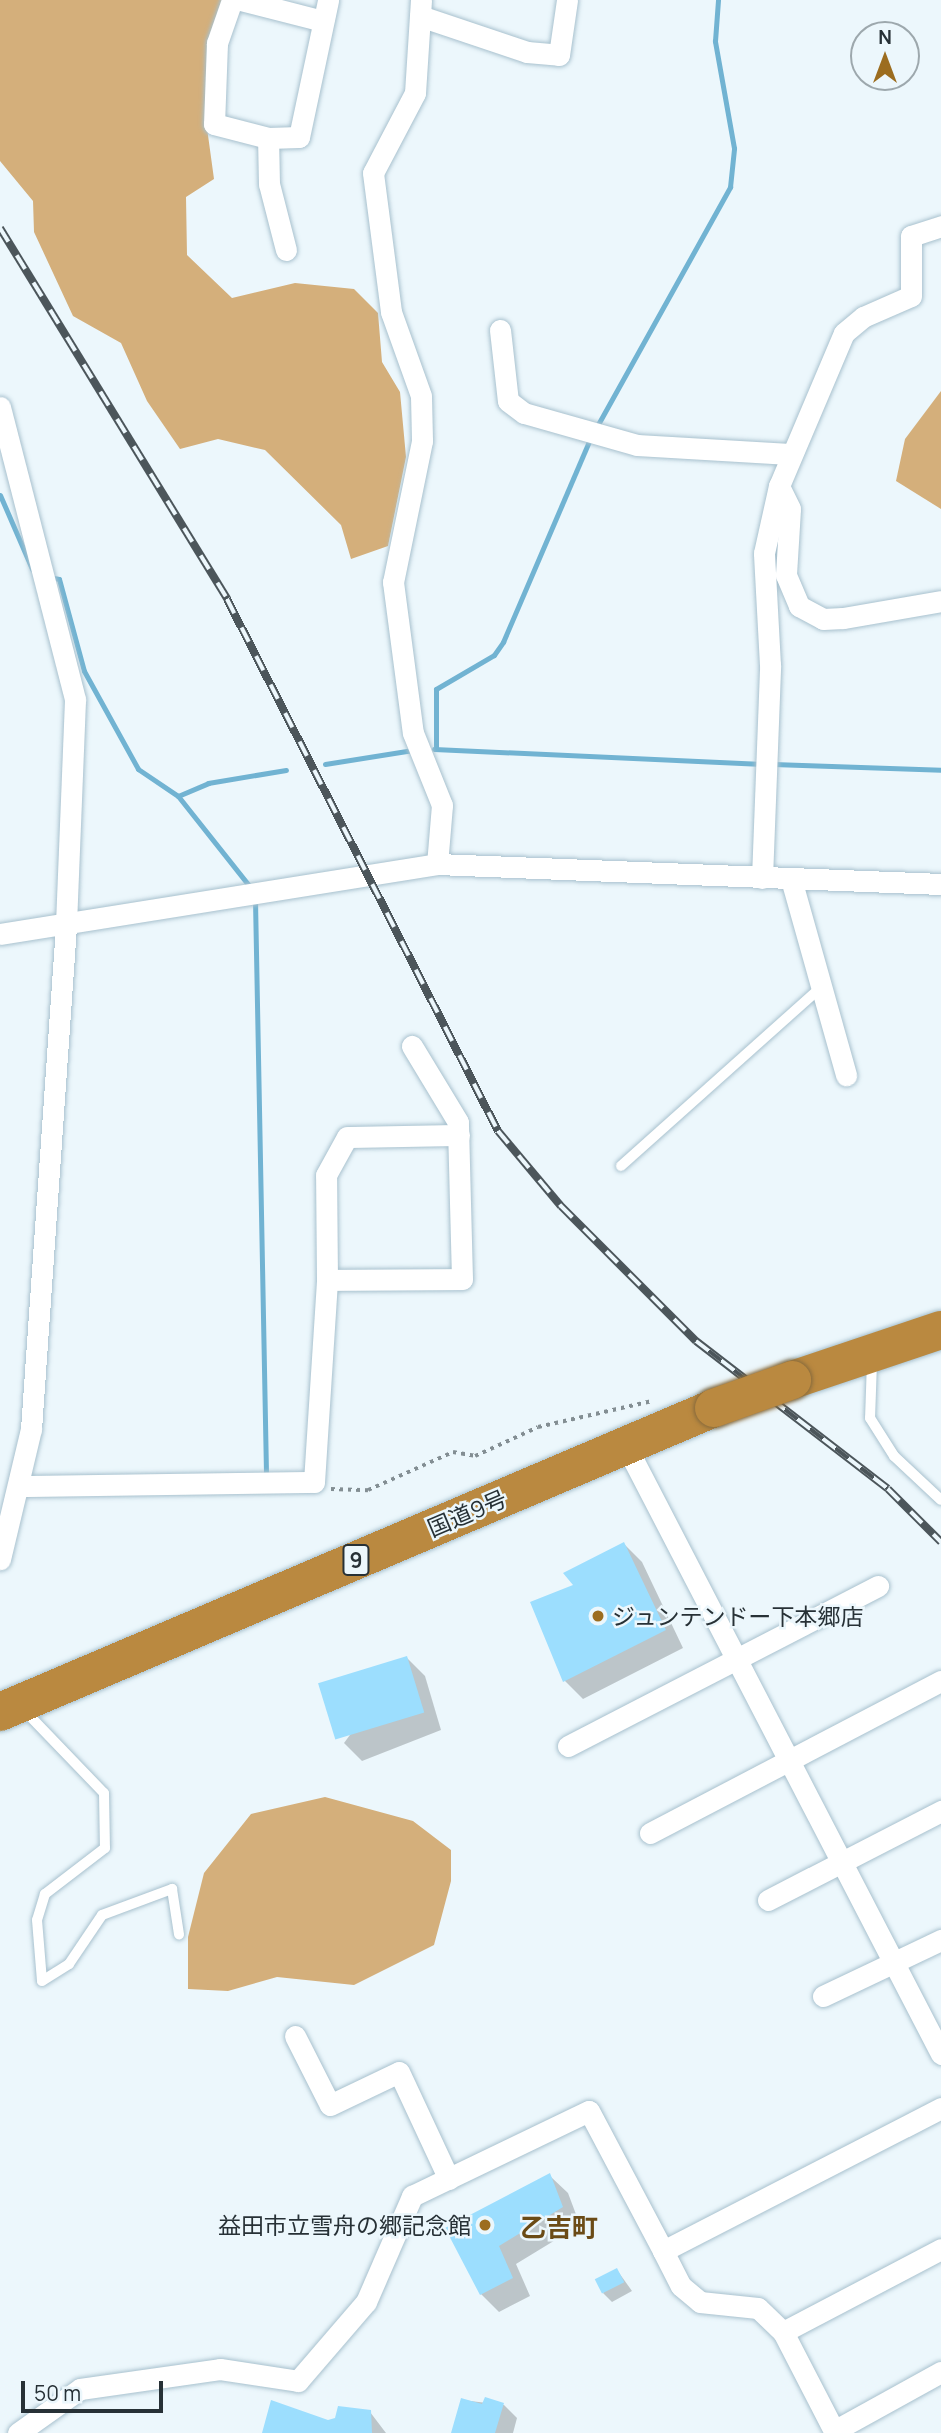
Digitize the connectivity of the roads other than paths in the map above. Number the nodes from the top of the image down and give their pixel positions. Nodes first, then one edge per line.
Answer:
1 (232, 0) edge
2 (241, 0) edge
3 (566, 0) edge
4 (421, 8) edge
5 (325, 10) edge
6 (268, 138) junction
7 (941, 226) edge
8 (286, 250) dead end
9 (500, 330) dead end
10 (0, 407) edge
11 (790, 454) junction
12 (779, 486) junction
13 (941, 601) edge
14 (437, 864) junction
15 (762, 878) junction
16 (791, 878) junction
17 (941, 884) edge
18 (66, 926) junction
19 (0, 934) edge
20 (820, 988) junction
21 (412, 1046) dead end
22 (846, 1075) dead end
23 (459, 1135) junction
24 (621, 1167) dead end
25 (327, 1280) junction
26 (941, 1330) edge
27 (872, 1352) junction
28 (625, 1444) junction
29 (21, 1486) junction
30 (941, 1500) edge
31 (0, 1559) edge
32 (878, 1586) dead end
33 (736, 1662) junction
34 (941, 1681) edge
35 (8, 1709) edge
36 (568, 1746) dead end
37 (788, 1762) junction
38 (941, 1811) edge
39 (650, 1833) dead end
40 (842, 1863) junction
41 (768, 1900) dead end
42 (179, 1934) dead end
43 (941, 1940) edge
44 (894, 1963) junction
45 (823, 1996) dead end
46 (295, 2036) dead end
47 (941, 2054) edge
48 (941, 2108) edge
49 (449, 2179) junction
50 (941, 2249) edge
51 (663, 2251) junction
52 (783, 2332) junction
53 (941, 2372) edge
54 (18, 2433) edge

1 - 6 street
2 - 5 street
3 - 4 street
4 - 14 street
5 - 6 street
6 - 8 street
7 - 11 street
9 - 11 street
10 - 18 street
11 - 12 street
12 - 13 street
12 - 15 street
14 - 15 street
14 - 18 street
15 - 16 street
16 - 17 street
16 - 20 street
18 - 19 street
18 - 29 street
20 - 22 street
20 - 24 lane
21 - 23 street
23 - 25 street
23 - 25 street
25 - 29 street
26 - 27 highway, 国道9号 / 9
27 - 28 highway, 国道9号 / 9, bridge
27 - 30 lane
28 - 33 street
28 - 35 highway, 国道9号 / 9
29 - 31 street
32 - 33 street
33 - 36 street
33 - 37 street
34 - 37 street
35 - 42 lane
37 - 39 street
37 - 40 street
38 - 40 street
40 - 41 street
40 - 44 street
43 - 44 street
44 - 45 street
44 - 47 street
46 - 49 street
48 - 51 street
49 - 51 street
49 - 54 street
50 - 52 street
51 - 52 street
52 - 53 street

